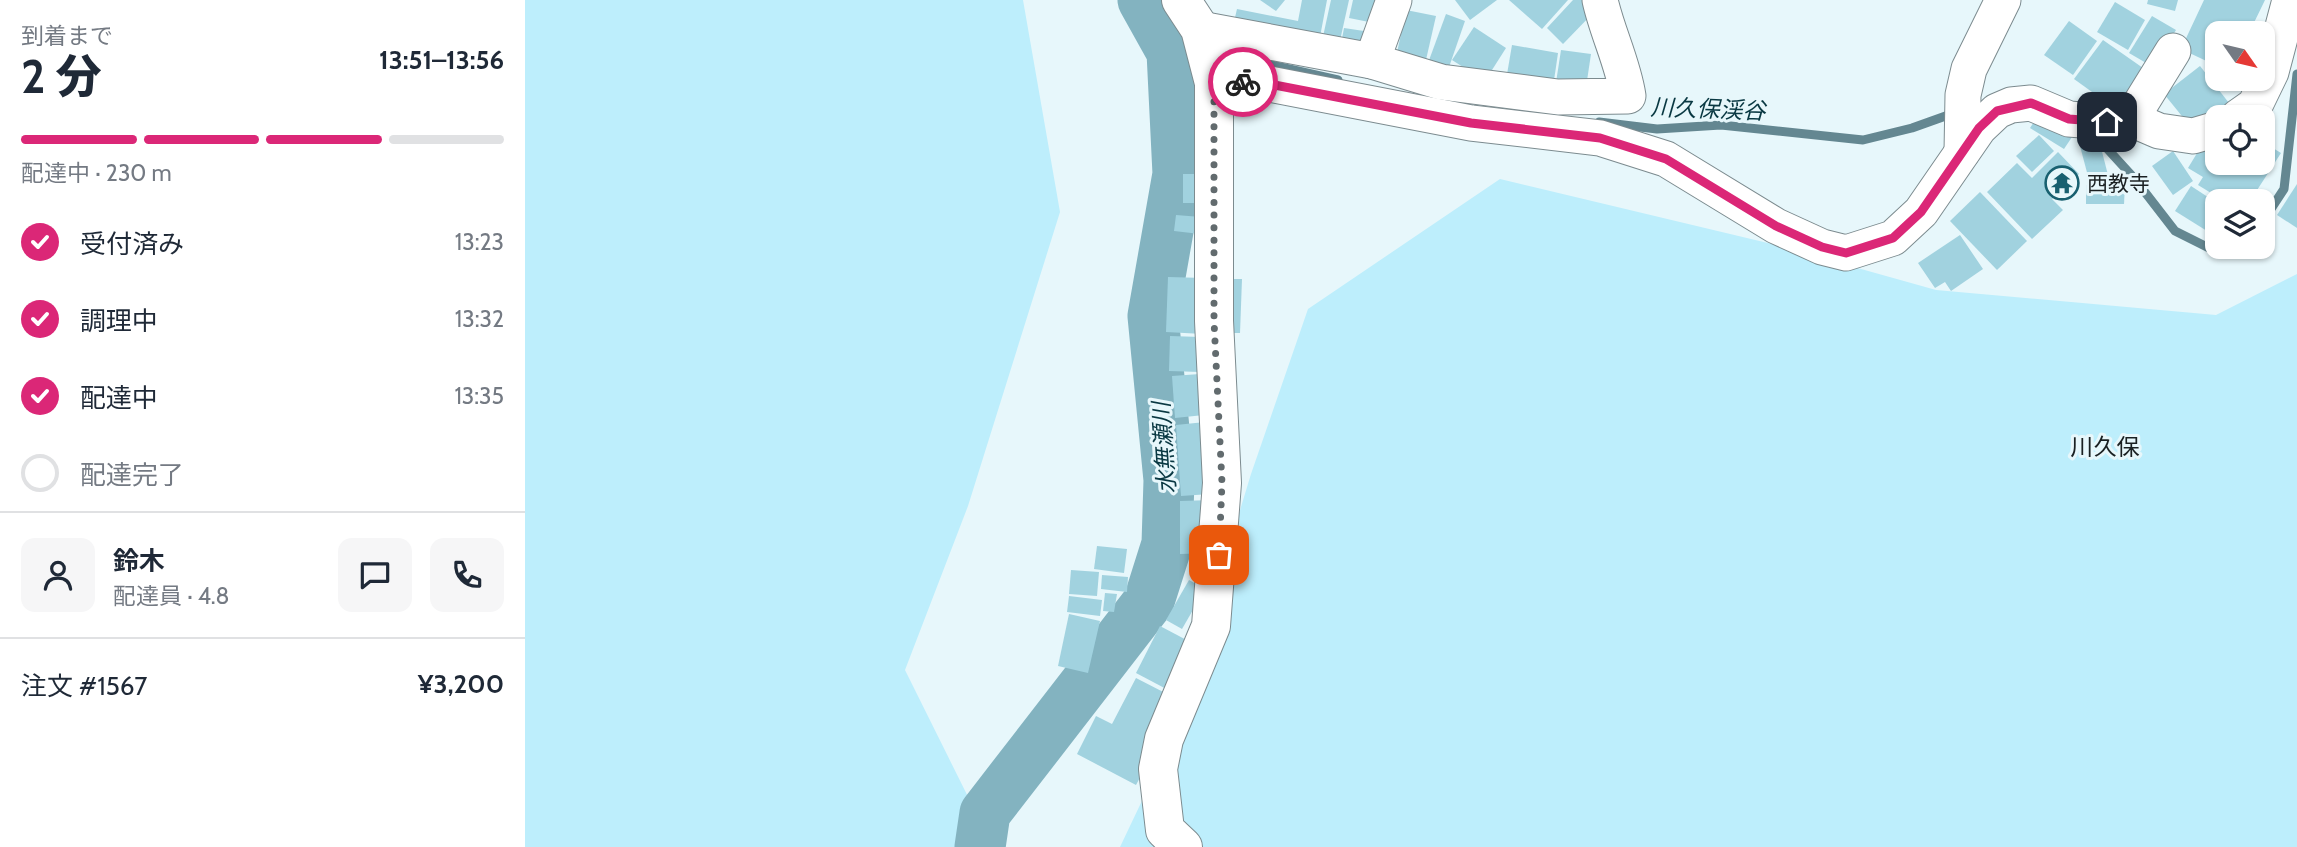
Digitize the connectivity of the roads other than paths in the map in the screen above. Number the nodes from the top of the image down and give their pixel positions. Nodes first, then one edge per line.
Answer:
1 (1394, 0) edge
2 (1600, 0) edge
3 (2003, 0) edge
4 (2290, 0) edge
5 (1202, 45) edge
6 (2173, 51) dead end
7 (1372, 61) junction
8 (1441, 82) junction
9 (2255, 105) edge
10 (1437, 116) junction
11 (2131, 119) junction
12 (2205, 132) edge
13 (1962, 152) junction
14 (1183, 847) edge

1 - 7 street
2 - 8 street
3 - 13 street
4 - 9 street
5 - 7 street
5 - 10 street
5 - 14 main road
6 - 11 street
7 - 8 street
8 - 10 street
10 - 13 street
11 - 12 street
11 - 13 street

